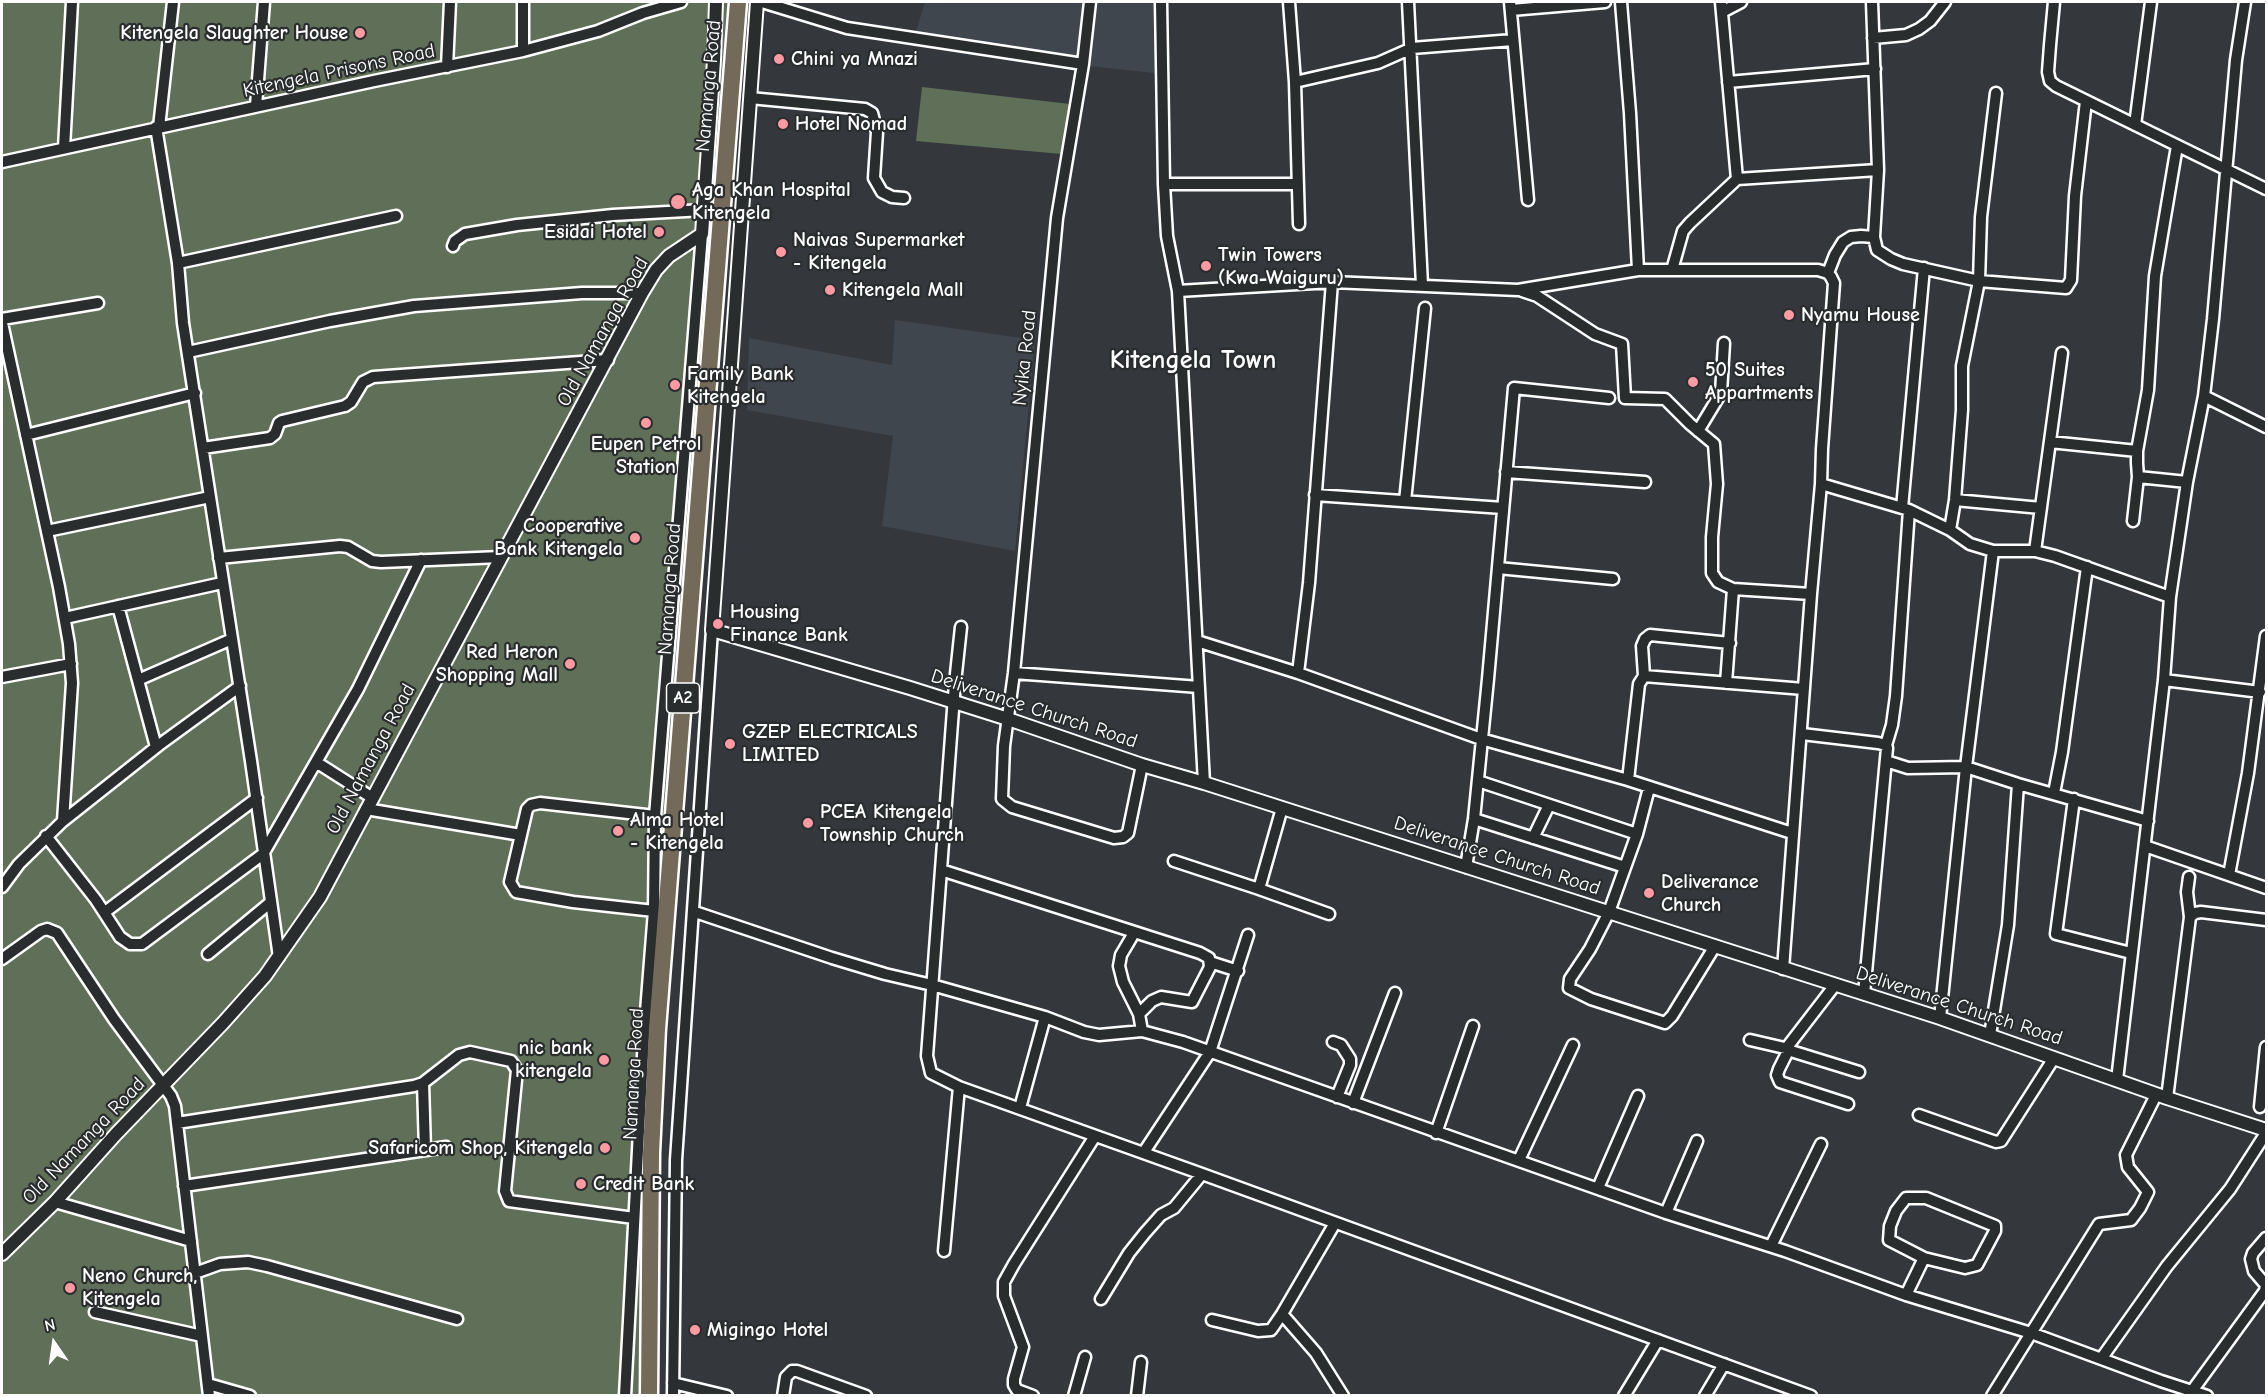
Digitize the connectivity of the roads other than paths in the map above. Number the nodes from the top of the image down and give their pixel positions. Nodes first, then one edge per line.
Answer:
1 (72, 2) edge
2 (173, 2) edge
3 (264, 2) edge
4 (450, 2) edge
5 (523, 2) edge
6 (681, 2) edge
7 (716, 2) edge
8 (738, 2) edge
9 (757, 2) edge
10 (762, 2) edge
11 (1090, 2) edge
12 (1161, 2) edge
13 (1289, 2) edge
14 (1408, 2) edge
15 (1605, 2) edge
16 (1621, 2) edge
17 (1741, 2) edge
18 (1872, 2) edge
19 (1945, 2) edge
20 (2054, 2) edge
21 (2151, 2) edge
22 (2245, 2) edge
23 (776, 3) edge
24 (1510, 6) edge
25 (643, 7) edge
26 (1722, 7) edge
27 (1873, 38) junction
28 (1513, 40) junction
29 (1412, 48) junction
30 (523, 51) junction
31 (1083, 64) junction
32 (447, 67) junction
33 (1875, 69) junction
34 (1295, 82) junction
35 (1728, 82) junction
36 (1996, 93) dead end
37 (750, 98) junction
38 (2086, 100) junction
39 (256, 106) junction
40 (2135, 125) junction
41 (158, 127) junction
42 (2177, 146) junction
43 (64, 148) junction
44 (2, 162) edge
45 (1878, 170) junction
46 (2226, 170) junction
47 (1737, 179) junction
48 (1164, 184) junction
49 (1298, 184) junction
50 (2266, 189) edge
51 (904, 198) dead end
52 (1528, 200) dead end
53 (704, 210) junction
54 (396, 216) dead end
55 (1299, 224) dead end
56 (702, 234) junction
57 (1874, 237) junction
58 (453, 246) dead end
59 (178, 263) junction
60 (1924, 268) junction
61 (1638, 270) junction
62 (1671, 270) junction
63 (1828, 273) junction
64 (1979, 281) junction
65 (1332, 282) junction
66 (1422, 285) junction
67 (1518, 290) junction
68 (1178, 291) junction
69 (642, 293) junction
70 (98, 303) dead end
71 (1425, 308) dead end
72 (2, 321) edge
73 (1724, 343) dead end
74 (188, 352) junction
75 (2062, 353) dead end
76 (608, 360) junction
77 (195, 393) junction
78 (2204, 396) junction
79 (1609, 398) dead end
80 (2266, 427) edge
81 (1698, 431) junction
82 (26, 435) junction
83 (2050, 442) junction
84 (203, 448) junction
85 (2137, 451) junction
86 (701, 464) junction
87 (683, 465) junction
88 (1506, 472) junction
89 (2138, 477) junction
90 (1645, 482) dead end
91 (2187, 482) junction
92 (1821, 484) junction
93 (1315, 495) junction
94 (210, 497) junction
95 (1955, 500) junction
96 (1405, 501) junction
97 (1503, 508) junction
98 (2041, 508) junction
99 (1906, 509) junction
100 (2133, 521) dead end
101 (1950, 530) junction
102 (47, 531) junction
103 (1993, 551) junction
104 (2035, 551) junction
105 (501, 557) junction
106 (219, 558) junction
107 (421, 560) junction
108 (2087, 567) junction
109 (1498, 568) junction
110 (1613, 579) dead end
111 (222, 583) junction
112 (1733, 589) junction
113 (1810, 594) junction
114 (2170, 597) junction
115 (118, 606) junction
116 (680, 616) junction
117 (65, 618) junction
118 (961, 627) dead end
119 (712, 630) junction
120 (2266, 636) edge
121 (232, 639) junction
122 (1197, 640) junction
123 (1730, 644) junction
124 (71, 664) junction
125 (1298, 673) junction
126 (1014, 674) junction
127 (1644, 676) junction
128 (2, 677) edge
129 (138, 680) junction
130 (2164, 681) junction
131 (1726, 683) junction
132 (240, 686) junction
133 (1199, 687) junction
134 (1804, 689) junction
135 (2260, 692) junction
136 (954, 703) junction
137 (1008, 719) junction
138 (1802, 734) junction
139 (1481, 739) junction
140 (1886, 745) junction
141 (156, 747) junction
142 (1886, 760) junction
143 (316, 762) junction
144 (1142, 765) junction
145 (1966, 767) junction
146 (1628, 780) junction
147 (1478, 781) junction
148 (1204, 783) junction
149 (2018, 784) junction
150 (1649, 788) junction
151 (2054, 792) junction
152 (371, 797) junction
153 (256, 798) junction
154 (2074, 799) junction
155 (1549, 805) junction
156 (1282, 808) junction
157 (366, 809) junction
158 (654, 816) junction
159 (1474, 819) junction
160 (63, 821) junction
161 (2148, 821) junction
162 (1792, 833) junction
163 (1637, 834) junction
164 (521, 835) junction
165 (46, 836) junction
166 (1533, 838) junction
167 (2145, 846) junction
168 (263, 854) junction
169 (1174, 861) dead end
170 (1466, 867) junction
171 (1625, 867) junction
172 (941, 870) junction
173 (2229, 875) junction
174 (2189, 877) dead end
175 (2, 887) edge
176 (2266, 888) edge
177 (1259, 889) junction
178 (271, 902) junction
179 (654, 911) junction
180 (105, 912) junction
181 (694, 912) junction
182 (1609, 912) junction
183 (1329, 914) dead end
184 (2190, 917) junction
185 (2266, 920) edge
186 (1134, 933) junction
187 (1248, 935) dead end
188 (1715, 946) junction
189 (2131, 952) junction
190 (208, 954) dead end
191 (279, 957) junction
192 (2, 959) edge
193 (1210, 962) junction
194 (1783, 969) junction
195 (1238, 971) junction
196 (932, 984) junction
197 (1835, 985) junction
198 (1395, 993) dead end
199 (1864, 994) junction
200 (1139, 1014) junction
201 (1045, 1017) junction
202 (1940, 1018) junction
203 (1473, 1026) dead end
204 (1142, 1031) junction
205 (1990, 1035) junction
206 (1750, 1040) dead end
207 (1333, 1042) dead end
208 (1574, 1045) dead end
209 (2266, 1047) edge
210 (1788, 1049) junction
211 (1210, 1052) junction
212 (2054, 1058) junction
213 (1859, 1072) dead end
214 (2117, 1080) junction
215 (423, 1083) junction
216 (164, 1086) junction
217 (959, 1087) junction
218 (1638, 1096) dead end
219 (1337, 1097) junction
220 (2162, 1097) junction
221 (1353, 1103) junction
222 (1848, 1104) dead end
223 (2259, 1107) dead end
224 (1020, 1108) junction
225 (1919, 1115) dead end
226 (177, 1123) junction
227 (2266, 1131) edge
228 (1436, 1133) junction
229 (1095, 1136) junction
230 (1697, 1142) dead end
231 (1821, 1144) dead end
232 (446, 1147) dead end
233 (425, 1150) junction
234 (1144, 1152) junction
235 (1519, 1160) junction
236 (1202, 1174) junction
237 (184, 1186) junction
238 (1598, 1188) junction
239 (55, 1202) junction
240 (1666, 1213) junction
241 (634, 1218) junction
242 (1335, 1223) junction
243 (2266, 1238) edge
244 (191, 1241) junction
245 (1771, 1246) junction
246 (944, 1251) dead end
247 (2, 1254) edge
248 (1924, 1258) junction
249 (195, 1273) junction
250 (1906, 1295) junction
251 (1101, 1299) dead end
252 (95, 1312) dead end
253 (1282, 1314) junction
254 (457, 1319) dead end
255 (1212, 1320) dead end
256 (2031, 1333) junction
257 (202, 1336) junction
258 (1658, 1340) junction
259 (1085, 1357) dead end
260 (2101, 1359) junction
261 (1141, 1362) dead end
262 (1724, 1364) junction
263 (673, 1383) junction
264 (208, 1390) edge
265 (2192, 1391) junction
266 (250, 1395) edge
267 (625, 1395) edge
268 (649, 1395) edge
269 (673, 1395) edge
270 (727, 1395) edge
271 (783, 1395) edge
272 (866, 1395) edge
273 (1033, 1395) edge
274 (1074, 1395) edge
275 (1137, 1395) edge
276 (1342, 1395) edge
277 (1624, 1395) edge
278 (1705, 1395) edge
279 (1808, 1395) edge
280 (1992, 1395) edge
281 (2207, 1395) edge

1 - 43 street
2 - 41 street
3 - 39 street
4 - 32 street
5 - 30 street
6 - 25 street, Kitengela Prisons Road
7 - 53 street
8 - 86 highway, Namanga Road / A2
9 - 37 street
10 - 23 street
11 - 31 street, Nyika Road
12 - 48 street
13 - 34 street
14 - 29 street
15 - 24 street
16 - 61 street
17 - 26 street
18 - 27 street
19 - 27 street
20 - 38 street
21 - 40 street
22 - 46 street
23 - 31 street
24 - 28 street
25 - 30 street, Kitengela Prisons Road
26 - 35 street
27 - 33 street
28 - 29 street
28 - 52 street
29 - 34 street
29 - 66 street
30 - 32 street, Kitengela Prisons Road
31 - 126 street, Nyika Road
32 - 39 street, Kitengela Prisons Road
33 - 35 street
33 - 45 street
34 - 49 street
35 - 47 street
36 - 64 street
37 - 51 street
37 - 119 street
38 - 40 street
38 - 64 street
39 - 41 street, Kitengela Prisons Road
40 - 42 street
41 - 43 street, Kitengela Prisons Road
41 - 59 street
42 - 46 street
42 - 85 street
43 - 44 street, Kitengela Prisons Road
45 - 47 street
45 - 57 street
46 - 50 street
46 - 78 street
47 - 62 street
48 - 49 street
48 - 68 street
49 - 55 street
53 - 56 street
53 - 58 street
54 - 59 street
56 - 69 street, Old Namanga Road
56 - 87 street
57 - 60 street
57 - 63 street
59 - 74 street
60 - 64 street
60 - 99 street
61 - 62 street
61 - 67 street
62 - 63 street
63 - 92 street
64 - 95 street
65 - 66 street
65 - 68 street
65 - 93 street
66 - 67 street
67 - 81 street
68 - 122 street
69 - 74 street
69 - 76 street, Old Namanga Road
70 - 72 street
71 - 96 street
72 - 82 street
73 - 81 street
74 - 77 street
75 - 83 street
76 - 84 street
76 - 105 street, Old Namanga Road
77 - 82 street
77 - 84 street
78 - 80 street
78 - 91 street
79 - 88 street
81 - 112 street
82 - 102 street
83 - 85 street
83 - 98 street
84 - 94 street
85 - 89 street
86 - 87 street
86 - 116 highway, Namanga Road / A2
87 - 116 street
88 - 90 street
88 - 97 street
89 - 91 street
89 - 100 street
91 - 114 street
92 - 99 street
92 - 113 street
93 - 96 street
93 - 125 street
94 - 102 street
94 - 106 street
95 - 98 street
95 - 101 street
96 - 97 street
97 - 109 street
98 - 104 street
99 - 101 street
99 - 140 street
101 - 103 street
102 - 117 street
103 - 104 street
103 - 145 street
104 - 108 street
105 - 107 street
105 - 152 street, Old Namanga Road
106 - 107 street
106 - 111 street
107 - 143 street
108 - 114 street
108 - 151 street
109 - 110 street
109 - 139 street
111 - 115 street
111 - 121 street
112 - 113 street
112 - 123 street
113 - 134 street
114 - 130 street
115 - 117 street
115 - 129 street
116 - 158 street
116 - 268 highway, Namanga Road / A2
117 - 124 street
118 - 136 street
119 - 136 street, Deliverance Church Road
119 - 181 street
120 - 135 street
121 - 129 street
121 - 132 street
122 - 125 street
122 - 133 street
123 - 127 street
123 - 131 street
124 - 128 street
124 - 160 street
125 - 139 street
126 - 133 street
126 - 137 street, Nyika Road
127 - 131 street
127 - 146 street
129 - 141 street
130 - 135 street
130 - 161 street
131 - 134 street
132 - 141 street
132 - 153 street
133 - 148 street
134 - 138 street
135 - 173 street
136 - 137 street, Deliverance Church Road
136 - 172 street
137 - 144 street, Deliverance Church Road
137 - 144 street, Nyika Road
138 - 140 street
138 - 162 street
139 - 146 street
139 - 147 street
140 - 142 street
141 - 160 street
142 - 145 street
142 - 199 street
143 - 152 street
143 - 168 street
144 - 148 street, Deliverance Church Road
145 - 149 street
145 - 202 street
146 - 150 street
147 - 155 street
147 - 159 street
148 - 156 street, Deliverance Church Road
149 - 151 street
149 - 205 street
150 - 162 street
150 - 163 street
151 - 154 street
152 - 157 street, Old Namanga Road
153 - 168 street
153 - 180 street
154 - 161 street
154 - 189 street
155 - 163 street
155 - 166 street
156 - 170 street, Deliverance Church Road
156 - 177 street
157 - 164 street
157 - 191 street, Old Namanga Road
158 - 164 street
158 - 179 street
159 - 166 street
159 - 170 street
160 - 165 street
161 - 167 street
162 - 194 street
163 - 171 street
164 - 179 street
165 - 175 street
165 - 180 street
166 - 171 street
167 - 173 street
167 - 189 street
168 - 178 street
168 - 180 street
169 - 177 street
170 - 182 street, Deliverance Church Road
171 - 182 street
172 - 186 street
172 - 196 street
173 - 176 street
174 - 184 street
177 - 183 street
178 - 190 street
178 - 191 street
179 - 241 street
181 - 196 street
181 - 263 street
182 - 188 street, Deliverance Church Road
182 - 188 street
184 - 185 street
184 - 220 street
186 - 193 street
186 - 200 street
187 - 195 street
188 - 194 street, Deliverance Church Road
189 - 214 street
191 - 216 street, Old Namanga Road
192 - 216 street
193 - 195 street
193 - 200 street
194 - 197 street, Deliverance Church Road
195 - 211 street
196 - 201 street
196 - 217 street
197 - 199 street, Deliverance Church Road
197 - 210 street
198 - 221 street
199 - 202 street, Deliverance Church Road
200 - 204 street
201 - 204 street
201 - 224 street
202 - 205 street, Deliverance Church Road
203 - 228 street
204 - 211 street
205 - 212 street, Deliverance Church Road
206 - 210 street
207 - 219 street
208 - 235 street
209 - 223 street
210 - 213 street
210 - 222 street
211 - 219 street
211 - 234 street
212 - 214 street, Deliverance Church Road
212 - 225 street
214 - 220 street, Deliverance Church Road
215 - 226 street
215 - 233 street
215 - 241 street
216 - 226 street
216 - 239 street, Old Namanga Road
217 - 224 street
217 - 246 street
218 - 238 street
219 - 221 street
220 - 227 street, Deliverance Church Road
220 - 256 street
221 - 228 street
224 - 229 street
226 - 237 street
227 - 260 street
228 - 235 street
229 - 234 street
229 - 273 street
230 - 240 street
231 - 245 street
232 - 233 street
233 - 237 street
234 - 236 street
235 - 238 street
236 - 242 street
236 - 251 street
237 - 244 street
238 - 240 street
239 - 244 street
239 - 247 street, Old Namanga Road
240 - 245 street
241 - 267 street
242 - 253 street
242 - 258 street
243 - 265 street
244 - 249 street
245 - 250 street
248 - 248 street
248 - 250 street
249 - 254 street
249 - 257 street
250 - 256 street
252 - 257 street
253 - 255 street
253 - 276 street
256 - 260 street
256 - 280 street
257 - 264 street
258 - 262 street
258 - 277 street
259 - 274 street
260 - 265 street
261 - 275 street
262 - 278 street
262 - 279 street
263 - 269 street
263 - 270 street
264 - 266 street
265 - 281 street
271 - 272 street

